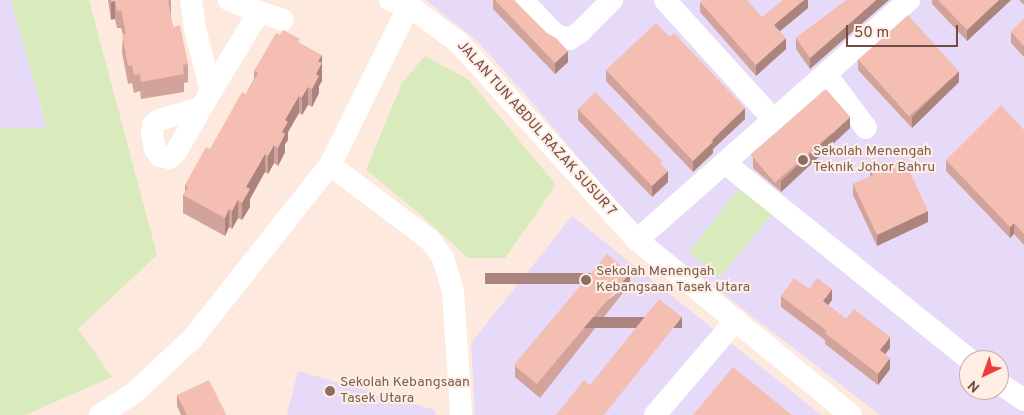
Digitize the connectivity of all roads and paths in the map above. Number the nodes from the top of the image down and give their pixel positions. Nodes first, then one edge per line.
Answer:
1 (191, 0) edge
2 (229, 0) edge
3 (522, 0) edge
4 (612, 0) edge
5 (665, 0) edge
6 (909, 0) edge
7 (400, 3) edge
8 (259, 12) junction
9 (283, 20) dead end
10 (826, 74) junction
11 (774, 120) junction
12 (866, 128) dead end
13 (725, 163) junction
14 (330, 165) junction
15 (637, 240) junction
16 (736, 320) junction
17 (959, 351) edge
18 (1009, 390) edge
19 (1024, 400) edge
20 (118, 406) edge
21 (462, 415) edge
22 (655, 415) edge
23 (851, 415) edge

1 - 8 street
2 - 8 street
3 - 4 street
5 - 11 street
6 - 10 street
7 - 14 street, JALAN TUN ABDUL RAZAK SUSUR 7
7 - 15 street, JALAN TUN ABDUL RAZAK SUSUR 7
8 - 9 street
10 - 11 street
10 - 12 street
11 - 13 street
13 - 15 street
13 - 17 street
14 - 20 street, JALAN TUN ABDUL RAZAK SUSUR 7
14 - 21 street
15 - 16 street, JALAN TUN ABDUL RAZAK SUSUR 7
16 - 22 street
16 - 23 street, JALAN TUN ABDUL RAZAK SUSUR 7
18 - 19 street

